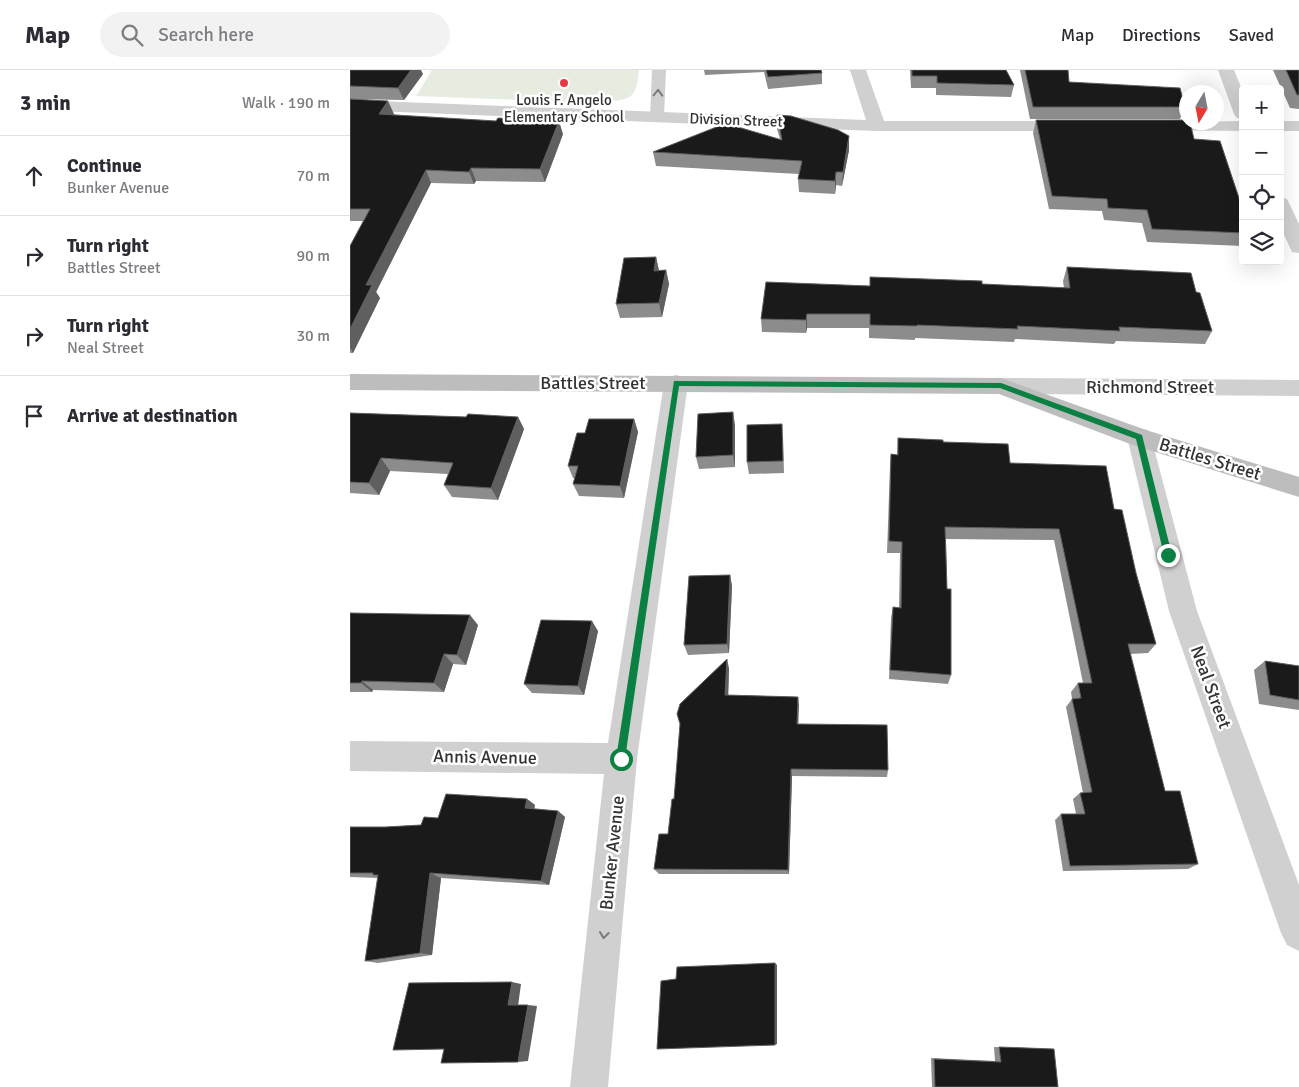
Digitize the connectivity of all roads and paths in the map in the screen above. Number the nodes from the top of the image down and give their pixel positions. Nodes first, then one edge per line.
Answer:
1 (659, 70) edge
2 (858, 70) edge
3 (1226, 70) edge
4 (1239, 104) edge
5 (350, 105) edge
6 (657, 117) junction
7 (877, 126) junction
8 (1085, 126) edge
9 (1134, 126) edge
10 (1239, 126) edge
11 (1284, 126) edge
12 (1299, 126) edge
13 (1284, 212) edge
14 (1299, 247) edge
15 (350, 382) edge
16 (676, 383) junction
17 (1001, 386) junction
18 (1299, 388) edge
19 (1139, 437) junction
20 (1299, 487) edge
21 (350, 756) edge
22 (621, 759) junction
23 (1299, 933) edge
24 (589, 1087) edge

6 -> 1 lane
2 - 7 street
3 - 4 street
5 - 6 street, Division Street
6 - 7 street, Division Street
7 - 8 street, Division Street
9 - 10 street
11 - 12 street
13 - 14 street
15 - 16 street, Battles Street
16 - 17 street, Battles Street
16 - 22 street, Bunker Avenue
17 - 18 street, Richmond Street
17 - 19 street, Battles Street
19 - 20 street, Battles Street
19 - 23 street, Neal Street
21 - 22 street, Annis Avenue
22 -> 24 street, Bunker Avenue

